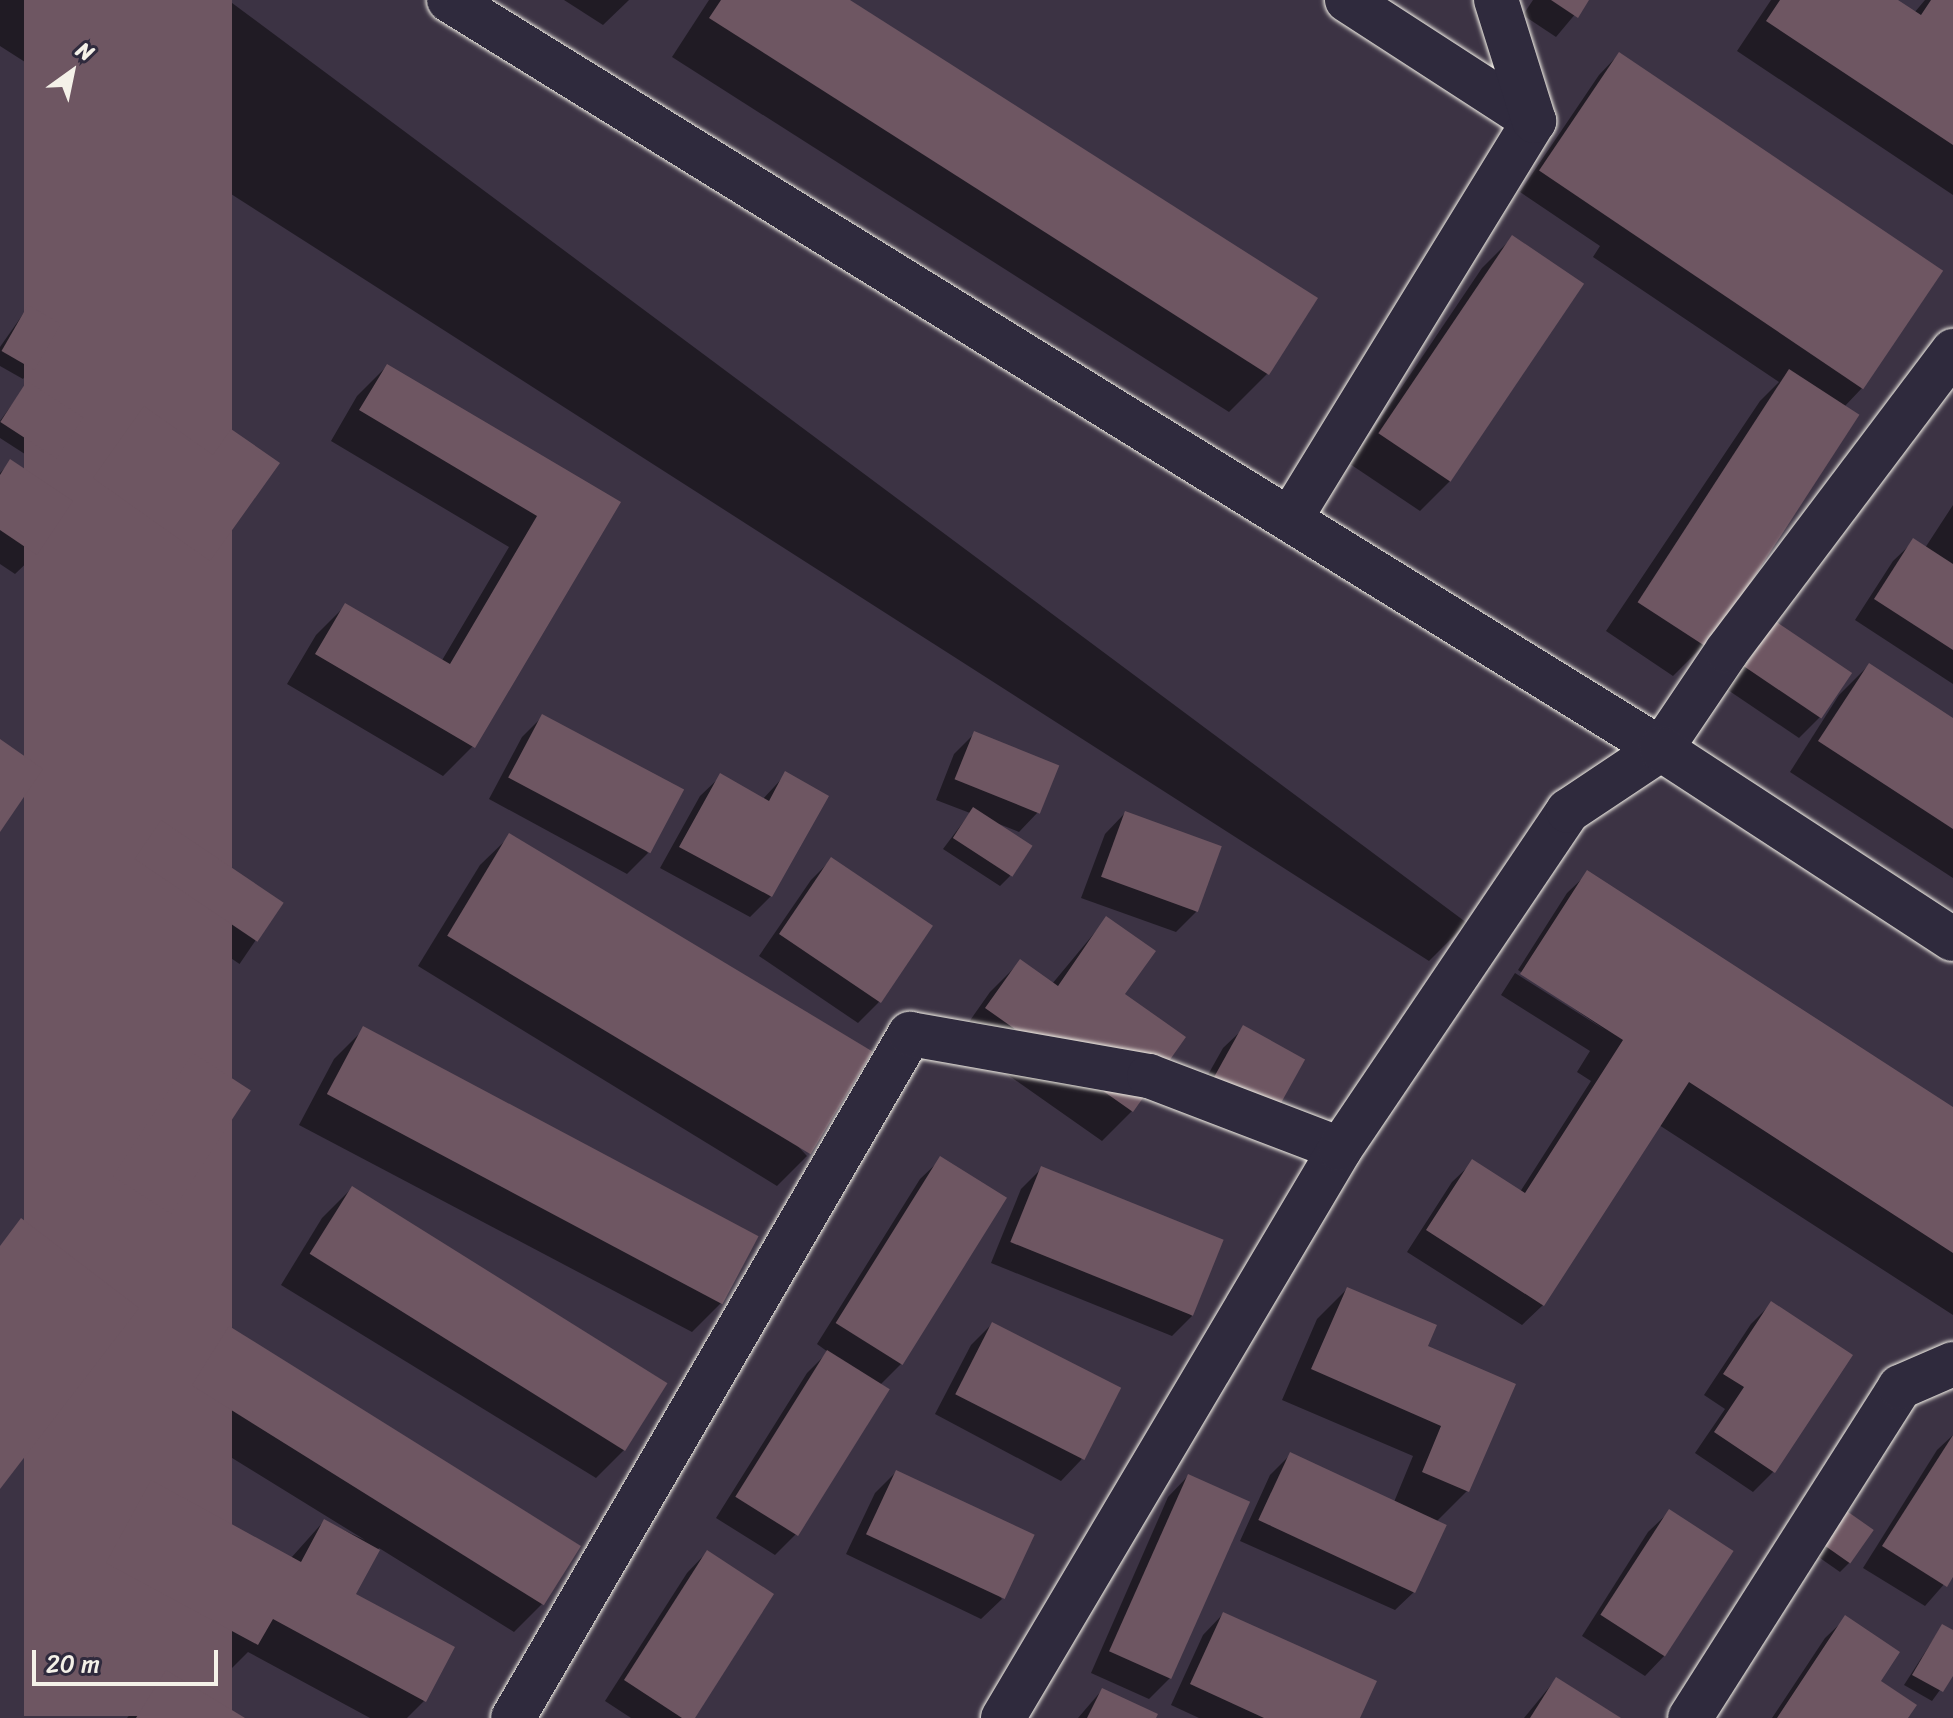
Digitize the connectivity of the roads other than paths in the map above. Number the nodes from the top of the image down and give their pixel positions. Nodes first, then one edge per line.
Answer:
1 (449, 0) edge
2 (1347, 0) edge
3 (1496, 0) edge
4 (1534, 121) junction
5 (1953, 351) edge
6 (1290, 519) junction
7 (1661, 749) junction
8 (1953, 939) edge
9 (1340, 1149) junction
10 (1953, 1364) edge
11 (513, 1718) edge
12 (1003, 1718) edge
13 (1690, 1718) edge

1 - 6 street
2 - 4 street
3 - 4 street
4 - 6 street
5 - 7 street
6 - 7 street
7 - 8 street
7 - 9 street
9 - 11 street
9 - 12 street
10 - 13 street

